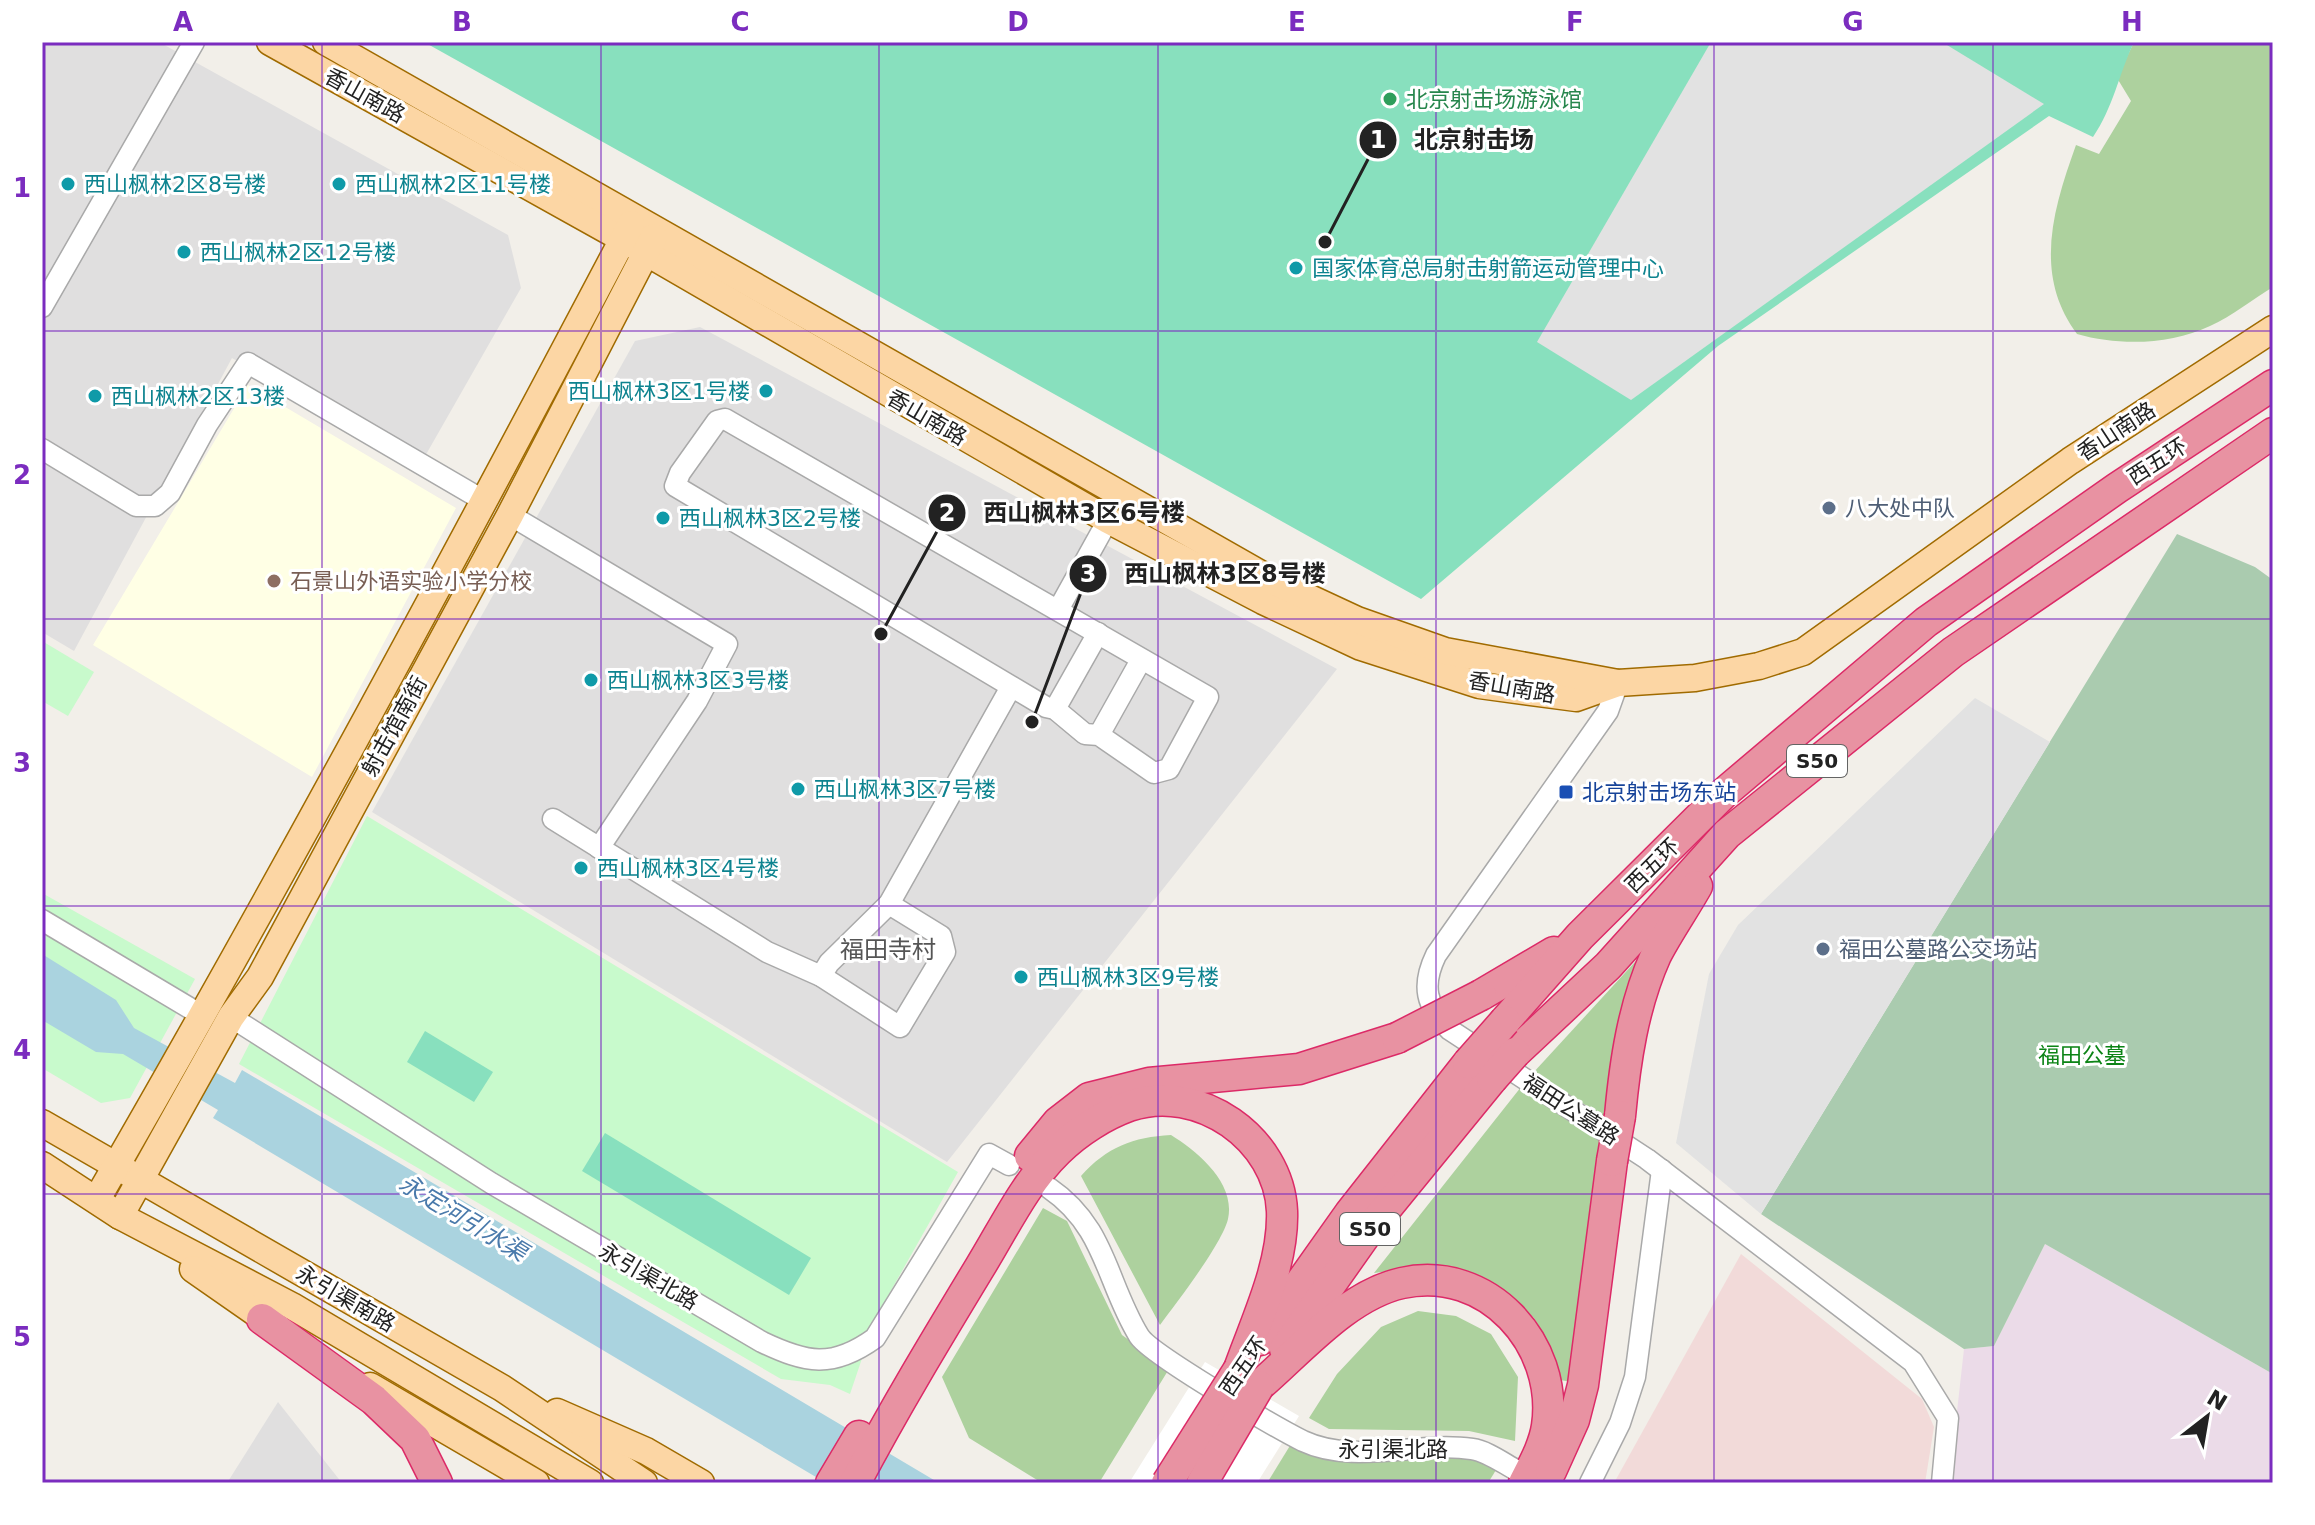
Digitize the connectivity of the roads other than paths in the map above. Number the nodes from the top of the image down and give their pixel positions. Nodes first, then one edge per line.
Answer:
1 (194, 42) edge
2 (270, 42) edge
3 (326, 42) edge
4 (640, 235) junction
5 (42, 307) edge
6 (2273, 329) edge
7 (2273, 385) edge
8 (2273, 433) edge
9 (42, 449) edge
10 (486, 502) junction
11 (510, 515) junction
12 (1108, 520) junction
13 (1058, 610) junction
14 (1098, 633) junction
15 (1141, 660) junction
16 (1618, 683) junction
17 (1011, 687) junction
18 (1055, 709) junction
19 (1099, 735) junction
20 (553, 819) dead end
21 (1727, 834) junction
22 (599, 848) junction
23 (889, 904) junction
24 (42, 920) edge
25 (1580, 936) junction
26 (821, 976) junction
27 (203, 1016) junction
28 (231, 1017) junction
29 (199, 1048) junction
30 (1480, 1071) junction
31 (42, 1123) edge
32 (42, 1165) edge
33 (1009, 1165) dead end
34 (116, 1167) junction
35 (1662, 1170) junction
36 (142, 1181) junction
37 (1049, 1188) dead end
38 (97, 1199) junction
39 (120, 1216) junction
40 (262, 1319) junction
41 (1249, 1378) junction
42 (502, 1388) junction
43 (877, 1422) junction
44 (1520, 1477) edge
45 (437, 1483) edge
46 (536, 1483) edge
47 (590, 1483) edge
48 (644, 1483) edge
49 (701, 1483) edge
50 (831, 1483) edge
51 (855, 1483) edge
52 (1167, 1483) edge
53 (1202, 1483) edge
54 (1545, 1483) edge
55 (1590, 1483) edge
56 (1942, 1483) edge

1 - 5 street
2 - 4 main road, 香山南路
3 - 4 main road, 香山南路
4 - 10 main road, 射击馆南街
4 - 11 main road, 射击馆南街
4 - 12 main road, 香山南路
4 - 16 main road, 香山南路
6 - 16 main road, 香山南路
7 - 25 highway, 西五环 / S50
8 - 21 highway, 西五环 / S50
9 - 10 street
10 - 27 main road, 射击馆南街
11 - 22 street
11 - 28 main road, 射击馆南街
12 - 13 street
12 - 16 main road, 香山南路
13 - 14 street
13 - 17 street
14 - 15 street
14 - 18 street
15 - 19 street
15 - 19 street
16 - 35 street, 福田公墓路
17 - 18 street
17 - 23 street
18 - 19 street
20 - 22 street
21 - 30 highway, 西五环 / S50, bridge
21 - 54 highway, bridge
22 - 26 street
23 - 26 street
23 - 26 street
24 - 27 street
25 - 30 highway, 西五环 / S50, bridge
25 - 43 highway, bridge
27 - 29 main road, 射击馆南街
28 - 29 main road, 射击馆南街
28 - 33 street, 永引渠北路
29 - 34 main road, 射击馆南街
29 - 36 main road, 射击馆南街
30 - 41 highway, 西五环 / S50
31 - 34 main road, 永引渠南路
32 - 38 main road, 永引渠南路
34 - 36 main road, 永引渠南路
34 - 38 main road, 射击馆南街
35 - 55 street
35 - 56 street, 福田公墓路
36 - 39 main road, 射击馆南街
36 - 42 main road, 永引渠南路
37 - 44 street, 永引渠北路
38 - 39 main road, 永引渠南路
39 - 40 main road
39 - 47 main road, 永引渠南路
40 - 45 highway
40 - 46 main road
41 - 43 highway
41 - 44 highway
41 - 52 highway, 西五环 / S50, bridge
41 - 53 highway, 西五环 / S50, bridge
42 - 48 main road, 永引渠南路
42 - 49 main road
43 - 50 highway
43 - 51 highway

